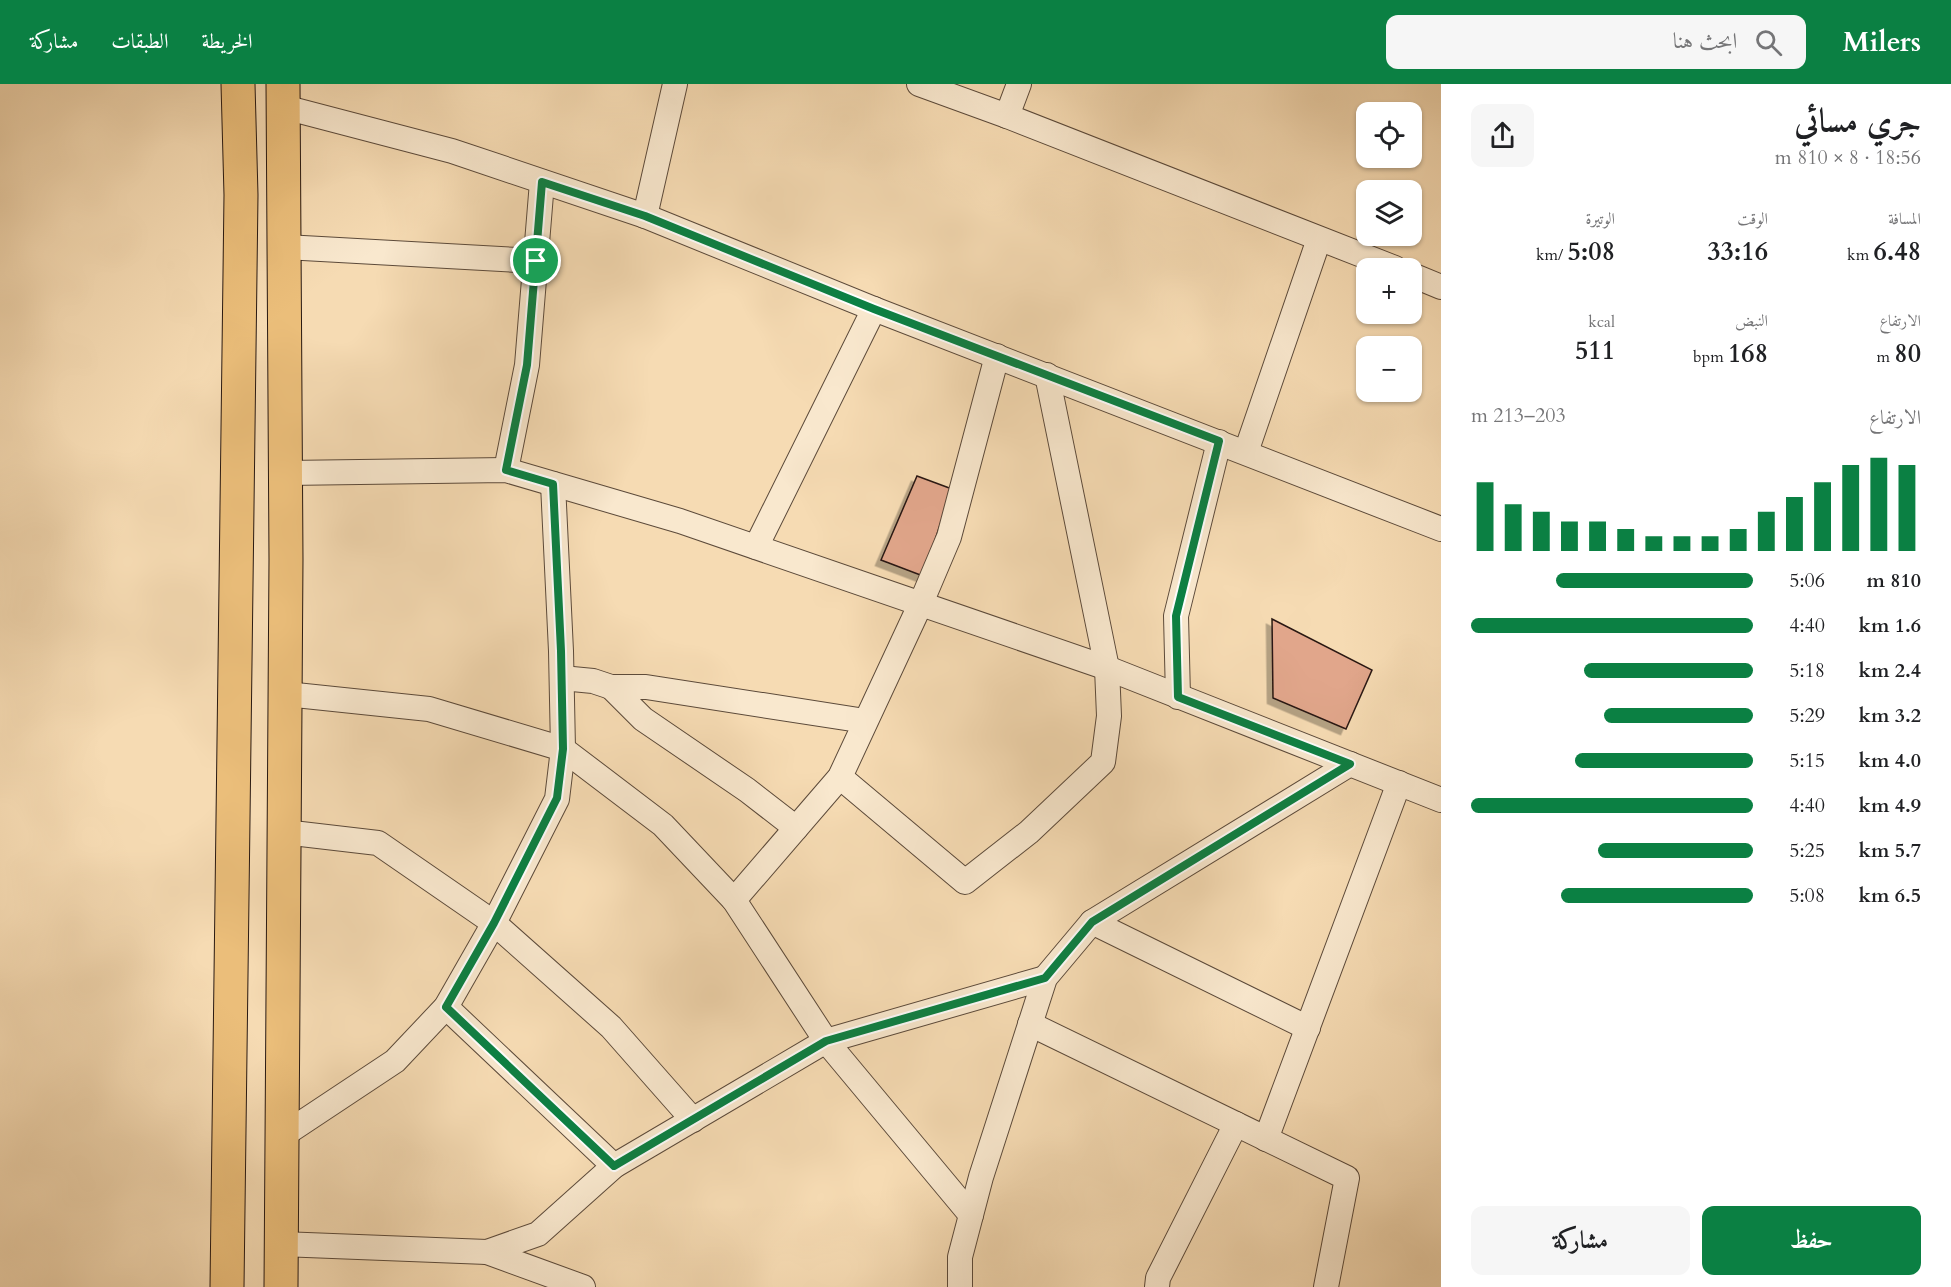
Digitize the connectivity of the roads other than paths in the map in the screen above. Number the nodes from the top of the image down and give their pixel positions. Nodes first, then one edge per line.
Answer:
1 (238, 84) edge
2 (675, 84) edge
3 (920, 84) edge
4 (1019, 84) edge
5 (283, 96) edge
6 (1007, 116) junction
7 (542, 182) junction
8 (645, 216) junction
9 (1319, 239) junction
10 (285, 247) junction
11 (1369, 258) edge
12 (536, 261) junction
13 (1422, 279) edge
14 (1441, 287) edge
15 (874, 309) junction
16 (998, 356) junction
17 (1047, 375) junction
18 (1219, 441) junction
19 (1246, 452) junction
20 (506, 470) junction
21 (286, 473) junction
22 (553, 484) junction
23 (1441, 529) edge
24 (756, 547) junction
25 (921, 603) junction
26 (1107, 669) junction
27 (562, 678) junction
28 (611, 687) junction
29 (286, 694) junction
30 (1178, 697) junction
31 (865, 721) junction
32 (563, 749) junction
33 (1350, 764) junction
34 (840, 777) junction
35 (1399, 783) junction
36 (1441, 800) edge
37 (796, 828) junction
38 (284, 832) junction
39 (734, 900) junction
40 (1092, 922) junction
41 (494, 923) junction
42 (1045, 978) junction
43 (446, 1007) junction
44 (1030, 1024) junction
45 (1308, 1028) junction
46 (826, 1041) junction
47 (693, 1120) junction
48 (1236, 1125) junction
49 (282, 1136) junction
50 (1266, 1139) junction
51 (614, 1166) junction
52 (971, 1215) junction
53 (281, 1244) junction
54 (487, 1252) junction
55 (544, 1280) edge
56 (227, 1287) edge
57 (281, 1287) edge
58 (583, 1287) edge
59 (960, 1287) edge
60 (1157, 1287) edge
61 (1326, 1287) edge

1 - 56 highway
2 - 8 street
3 - 6 street
4 - 6 street
5 - 7 street
5 - 10 highway
6 - 9 street
7 - 8 street
7 - 12 street
8 - 15 street
9 - 11 street
9 - 19 street
10 - 12 street
10 - 21 highway
12 - 20 street
13 - 14 street
15 - 16 street
15 - 24 street
16 - 17 street
16 - 25 street
17 - 18 street
17 - 26 street
18 - 19 street
18 - 30 street
19 - 23 street
20 - 21 street
20 - 22 street
21 - 29 highway
22 - 24 street
22 - 27 street
24 - 25 street
25 - 26 street
25 - 31 street
26 - 30 street
26 - 34 street
27 - 28 street
27 - 32 street
28 - 31 street
28 - 37 street
29 - 32 street
29 - 38 highway
30 - 33 street
31 - 34 street
32 - 39 street
32 - 41 street
33 - 35 street
33 - 40 street
34 - 37 street
35 - 36 street
35 - 45 street
37 - 39 street
38 - 41 street
38 - 49 highway
39 - 46 street
40 - 42 street
40 - 45 street
41 - 43 street
41 - 47 street
42 - 44 street
42 - 46 street
43 - 49 street
43 - 51 street
44 - 48 street
44 - 52 street
45 - 50 street
46 - 47 street
46 - 52 street
47 - 51 street
48 - 50 street
48 - 60 street
49 - 53 highway
50 - 61 street
51 - 54 street
52 - 59 street
53 - 54 street
53 - 57 highway
54 - 55 street
55 - 58 street

